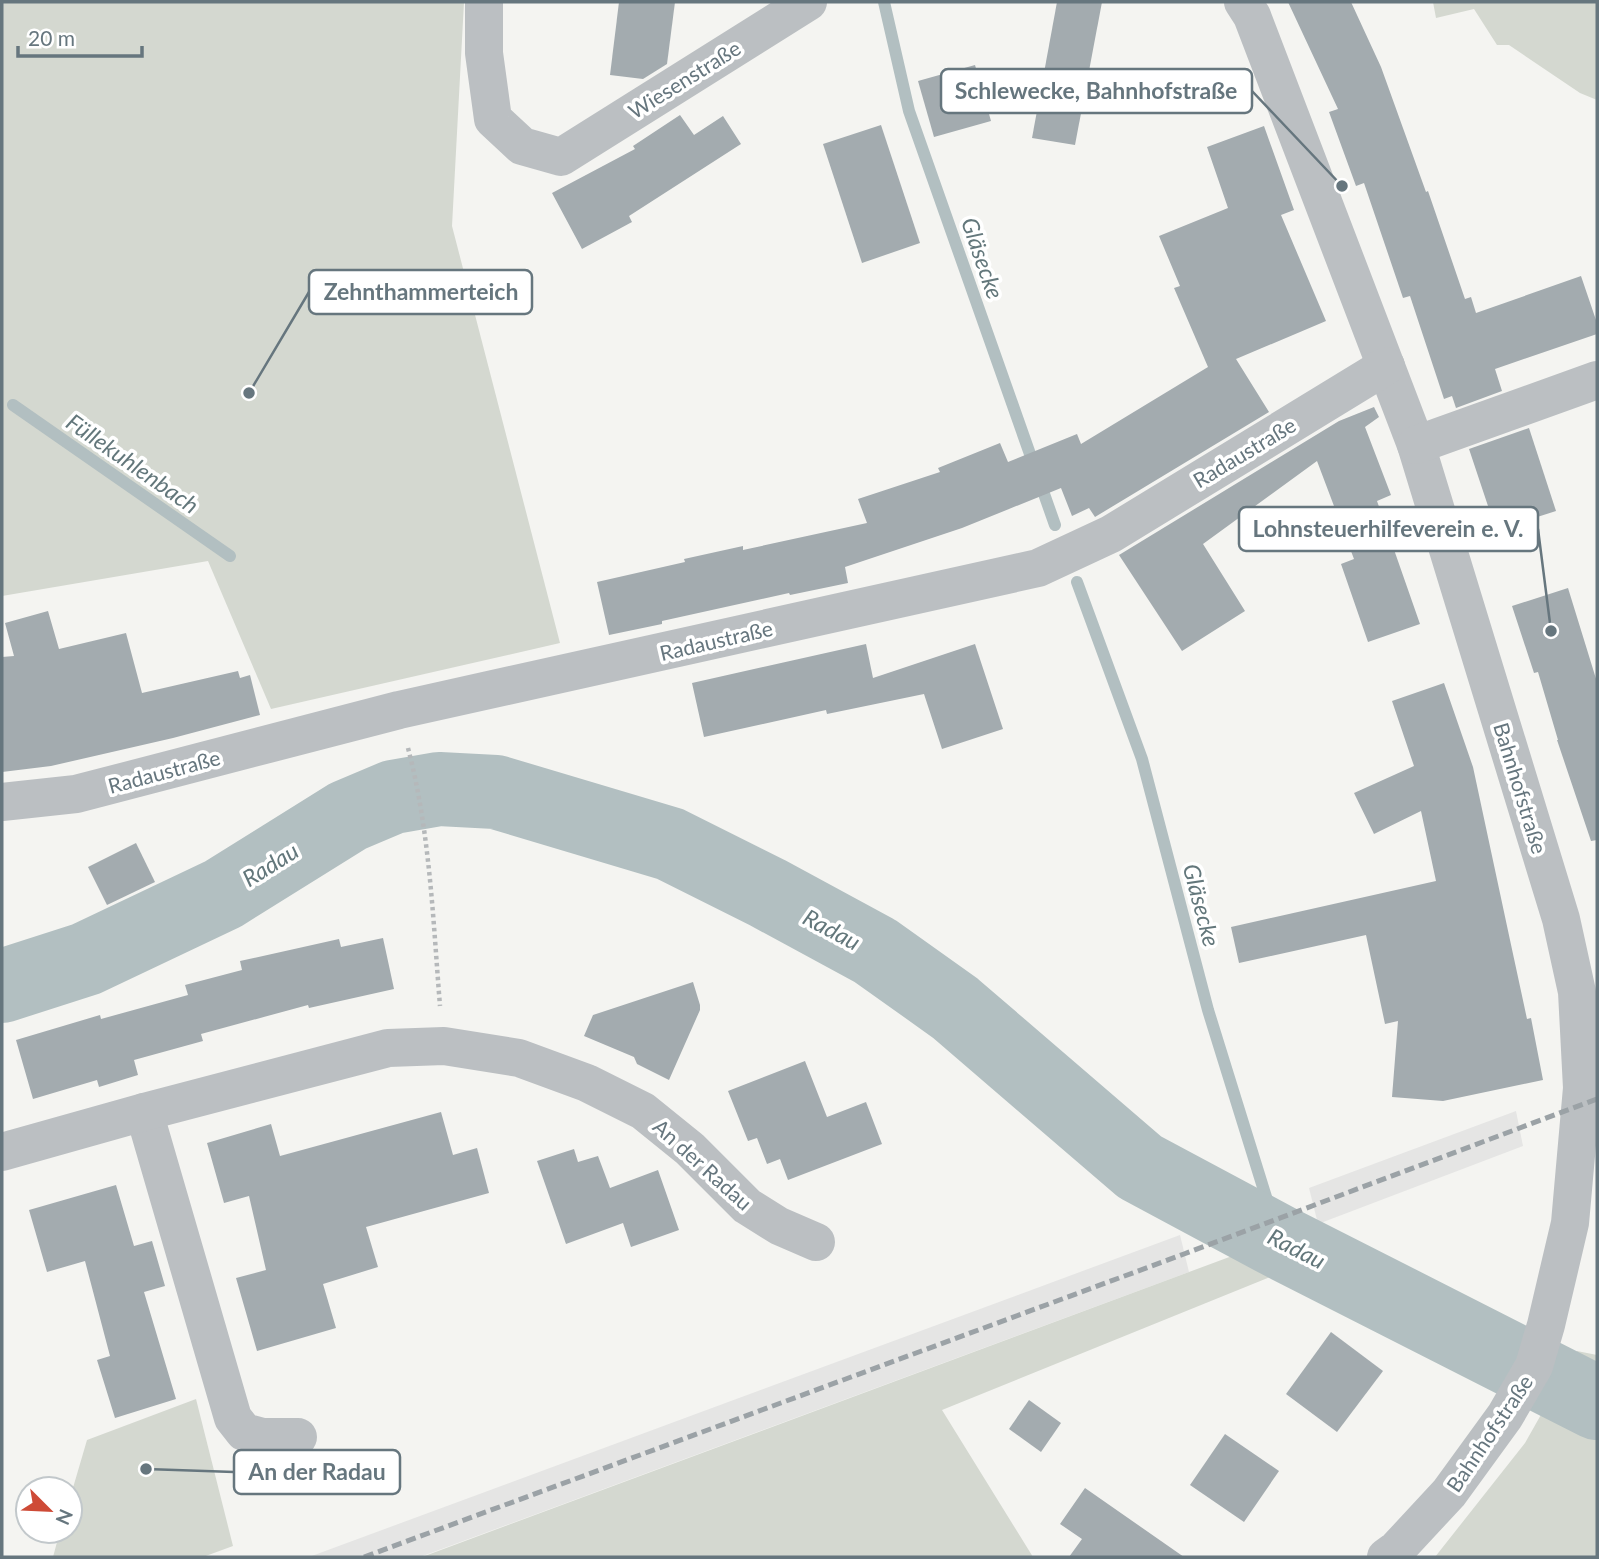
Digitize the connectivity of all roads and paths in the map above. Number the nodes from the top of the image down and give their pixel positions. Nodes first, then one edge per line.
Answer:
1 (484, 2) edge
2 (808, 2) edge
3 (1243, 2) edge
4 (1386, 366) junction
5 (1597, 380) edge
6 (1416, 445) junction
7 (415, 772) dead end
8 (2, 802) edge
9 (444, 1045) junction
10 (144, 1112) junction
11 (1587, 1141) edge
12 (2, 1152) edge
13 (816, 1242) dead end
14 (298, 1437) dead end
15 (1387, 1557) edge

1 - 2 street, Wiesenstraße
3 - 4 street, Bahnhofstraße
4 - 6 street, Bahnhofstraße
4 - 8 street, Radaustraße
5 - 6 street
6 - 11 street, Bahnhofstraße
7 - 9 path
9 - 10 street, An der Radau
9 - 13 street, An der Radau
10 - 12 street, An der Radau
10 - 14 street
11 - 15 street, Bahnhofstraße

